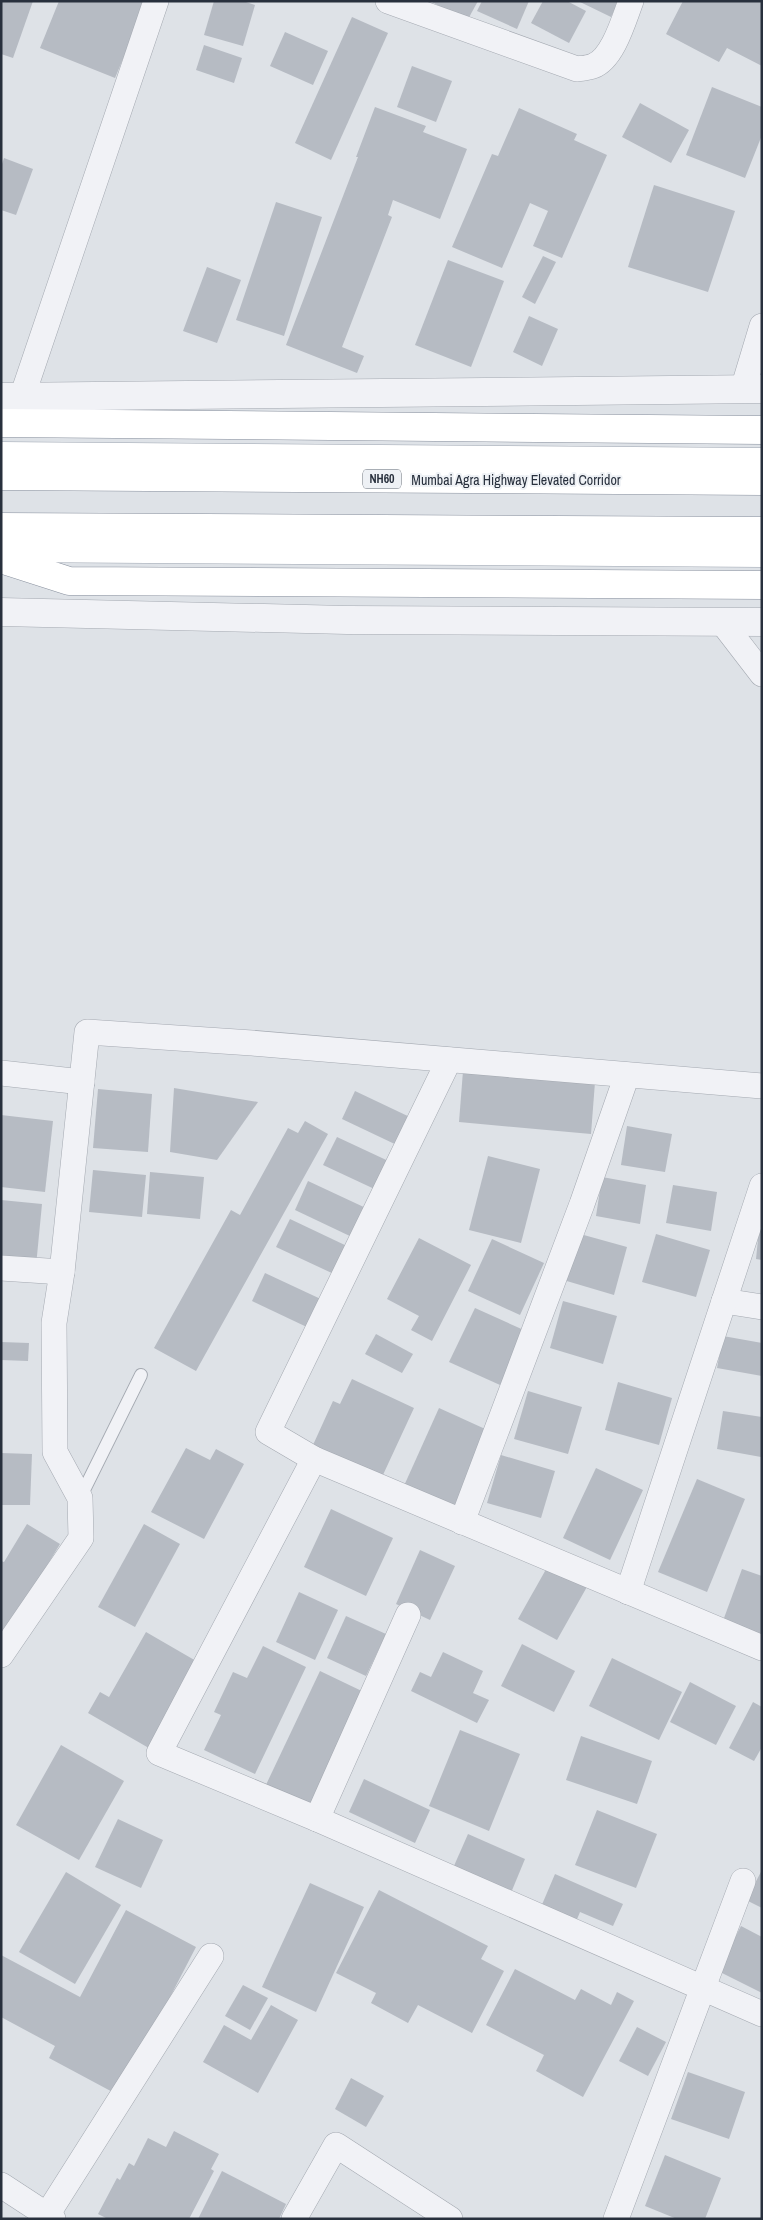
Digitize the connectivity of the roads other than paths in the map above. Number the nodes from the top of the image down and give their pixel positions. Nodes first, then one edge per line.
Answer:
1 (156, 1) edge
2 (631, 1) edge
3 (394, 2) edge
4 (762, 326) edge
5 (752, 389) edge
6 (12, 397) edge
7 (1, 423) edge
8 (762, 430) edge
9 (1, 456) edge
10 (762, 462) edge
11 (1, 476) edge
12 (762, 481) edge
13 (1, 527) edge
14 (762, 531) edge
15 (1, 548) edge
16 (762, 553) edge
17 (1, 559) edge
18 (762, 585) edge
19 (1, 612) edge
20 (722, 622) junction
21 (762, 622) edge
22 (762, 674) edge
23 (449, 1060) junction
24 (1, 1072) edge
25 (627, 1075) junction
26 (82, 1082) junction
27 (762, 1086) edge
28 (762, 1186) edge
29 (1, 1268) edge
30 (62, 1272) junction
31 (724, 1301) junction
32 (762, 1307) edge
33 (141, 1375) dead end
34 (314, 1459) junction
35 (80, 1498) junction
36 (462, 1522) junction
37 (628, 1592) junction
38 (408, 1615) dead end
39 (762, 1648) edge
40 (1, 1655) edge
41 (316, 1819) junction
42 (743, 1881) dead end
43 (211, 1956) dead end
44 (704, 1987) junction
45 (762, 2014) edge
46 (1, 2186) edge
47 (50, 2217) edge
48 (294, 2219) edge
49 (450, 2219) edge
50 (616, 2219) edge

1 - 6 street
2 - 3 street
4 - 5 street
5 - 6 street
7 - 8 main road
9 - 10 main road
11 - 12 main road, Mumbai Agra Highway Elevated Corridor / NH60
13 - 14 main road
15 - 16 main road
17 - 18 main road
19 - 20 street
20 - 21 street
20 - 22 street
23 - 25 street
23 - 26 street
23 - 34 street
24 - 26 street
25 - 27 street
25 - 36 street
26 - 30 street
28 - 31 street
29 - 30 street
30 - 35 street
31 - 32 street
31 - 37 street
33 - 35 lane
34 - 36 street
34 - 41 street
35 - 40 street
36 - 37 street
37 - 39 street
38 - 41 street
41 - 44 street
42 - 44 street
43 - 47 street
44 - 45 street
44 - 50 street
46 - 47 street
48 - 49 street

